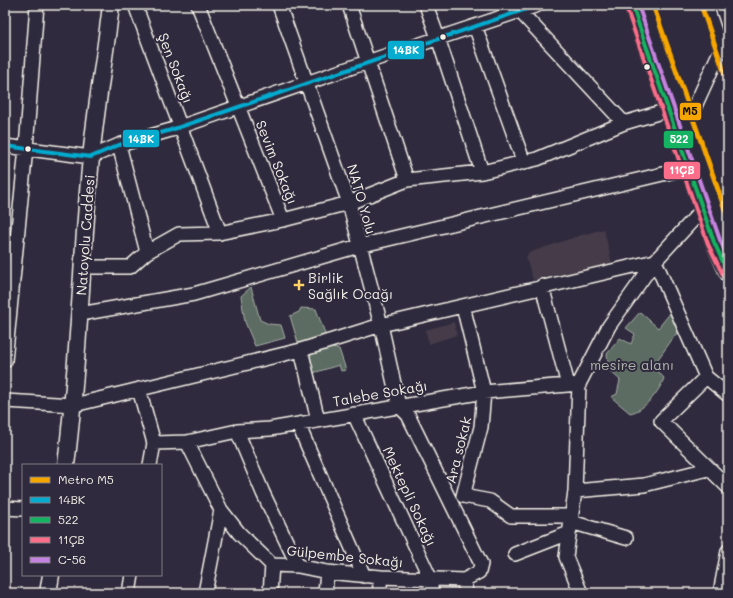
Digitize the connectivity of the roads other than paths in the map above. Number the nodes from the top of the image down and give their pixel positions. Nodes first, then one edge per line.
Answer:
1 (37, 5) edge
2 (111, 5) edge
3 (135, 5) edge
4 (198, 5) edge
5 (279, 5) edge
6 (349, 5) edge
7 (426, 5) edge
8 (538, 5) edge
9 (632, 5) edge
10 (645, 5) edge
11 (706, 5) edge
12 (517, 9) edge
13 (475, 26) junction
14 (438, 38) junction
15 (725, 45) edge
16 (367, 62) junction
17 (306, 84) junction
18 (238, 108) junction
19 (668, 110) junction
20 (624, 123) junction
21 (686, 126) junction
22 (181, 127) junction
23 (119, 145) junction
24 (5, 146) edge
25 (26, 148) junction
26 (91, 157) junction
27 (524, 163) junction
28 (688, 168) junction
29 (482, 172) junction
30 (407, 180) junction
31 (349, 203) junction
32 (708, 206) junction
33 (283, 220) junction
34 (220, 233) junction
35 (728, 241) edge
36 (359, 246) junction
37 (147, 252) junction
38 (654, 261) junction
39 (82, 267) junction
40 (728, 274) edge
41 (542, 286) junction
42 (463, 306) junction
43 (80, 314) junction
44 (381, 324) junction
45 (301, 350) junction
46 (5, 361) edge
47 (706, 377) junction
48 (573, 384) junction
49 (139, 389) junction
50 (484, 392) junction
51 (728, 395) edge
52 (5, 401) edge
53 (74, 405) junction
54 (399, 406) junction
55 (354, 414) junction
56 (318, 420) junction
57 (298, 424) junction
58 (237, 431) junction
59 (187, 442) junction
60 (154, 444) junction
61 (66, 464) edge
62 (150, 464) edge
63 (708, 469) junction
64 (728, 487) edge
65 (575, 491) junction
66 (463, 496) junction
67 (451, 502) junction
68 (5, 508) edge
69 (22, 510) edge
70 (221, 510) junction
71 (571, 524) junction
72 (626, 538) dead end
73 (728, 550) edge
74 (515, 554) dead end
75 (272, 565) junction
76 (298, 566) junction
77 (327, 572) junction
78 (51, 576) edge
79 (132, 576) edge
80 (364, 576) junction
81 (381, 577) junction
82 (430, 578) junction
83 (464, 580) junction
84 (48, 593) edge
85 (129, 593) edge
86 (206, 593) edge
87 (270, 593) edge
88 (325, 593) edge
89 (379, 593) edge
90 (432, 593) edge
91 (466, 593) edge
92 (581, 593) edge
93 (720, 593) edge

1 - 25 street
2 - 26 main road, Natoyolu Caddesi
3 - 22 street, Şen Sokağı
4 - 18 street, Sevim Sokağı
5 - 17 street, NATO Yolu
6 - 16 street
7 - 14 street
8 - 12 street
9 - 19 main road
10 - 21 main road
11 - 15 street
12 - 13 street
12 - 20 street
13 - 14 street
13 - 27 street
14 - 16 street
14 - 29 street
15 - 21 street
16 - 17 street
16 - 30 street
17 - 18 street
17 - 31 street, NATO Yolu
18 - 22 street
18 - 33 street, Sevim Sokağı
19 - 20 street
19 - 28 main road
20 - 27 street
21 - 32 main road
22 - 23 street
22 - 34 street, Şen Sokağı
23 - 26 street
23 - 37 street
24 - 25 street
25 - 26 street
25 - 46 street
26 - 39 main road, Natoyolu Caddesi
27 - 29 street
28 - 32 main road
28 - 36 street
29 - 30 street
30 - 31 street
31 - 33 street
31 - 36 street, NATO Yolu
32 - 35 main road
32 - 38 street
32 - 40 main road
33 - 34 street
34 - 37 street
36 - 43 street
36 - 44 street, NATO Yolu
37 - 39 street
38 - 41 street
38 - 47 street
38 - 48 street
39 - 43 main road, Natoyolu Caddesi
41 - 42 street
41 - 48 street
42 - 44 street
42 - 50 street, Ara sokak
43 - 53 main road, Natoyolu Caddesi
44 - 45 street
44 - 54 street, NATO Yolu
45 - 49 street
45 - 56 street
47 - 51 street
47 - 63 street
48 - 50 street, Talebe Sokağı
48 - 65 street
49 - 53 street
49 - 60 street
50 - 54 street, Talebe Sokağı
50 - 66 street, Ara sokak
52 - 53 street
53 - 61 main road, Natoyolu Caddesi
54 - 55 street, Talebe Sokağı
54 - 67 street
55 - 56 street, Talebe Sokağı
55 - 82 street, Mektepli Sokağı
56 - 57 street, Talebe Sokağı
57 - 58 street, Talebe Sokağı
57 - 80 street
58 - 59 street, Talebe Sokağı
58 - 76 street
59 - 60 street, Talebe Sokağı
59 - 70 street, Gülpembe Sokağı
60 - 62 street
63 - 64 street
63 - 65 street
65 - 71 street
66 - 67 street
66 - 71 street, Ara sokak
67 - 83 street
68 - 69 street
70 - 75 street, Gülpembe Sokağı
70 - 86 street
71 - 72 street, Ara sokak
71 - 74 street
71 - 92 street
73 - 93 street
75 - 76 street, Gülpembe Sokağı
75 - 87 street
76 - 77 street, Gülpembe Sokağı
77 - 80 street, Gülpembe Sokağı
77 - 88 street
78 - 84 main road
79 - 85 street
80 - 81 street, Gülpembe Sokağı
81 - 82 street, Gülpembe Sokağı
81 - 89 street
82 - 83 street, Gülpembe Sokağı
82 - 90 street, Mektepli Sokağı
83 - 91 street

